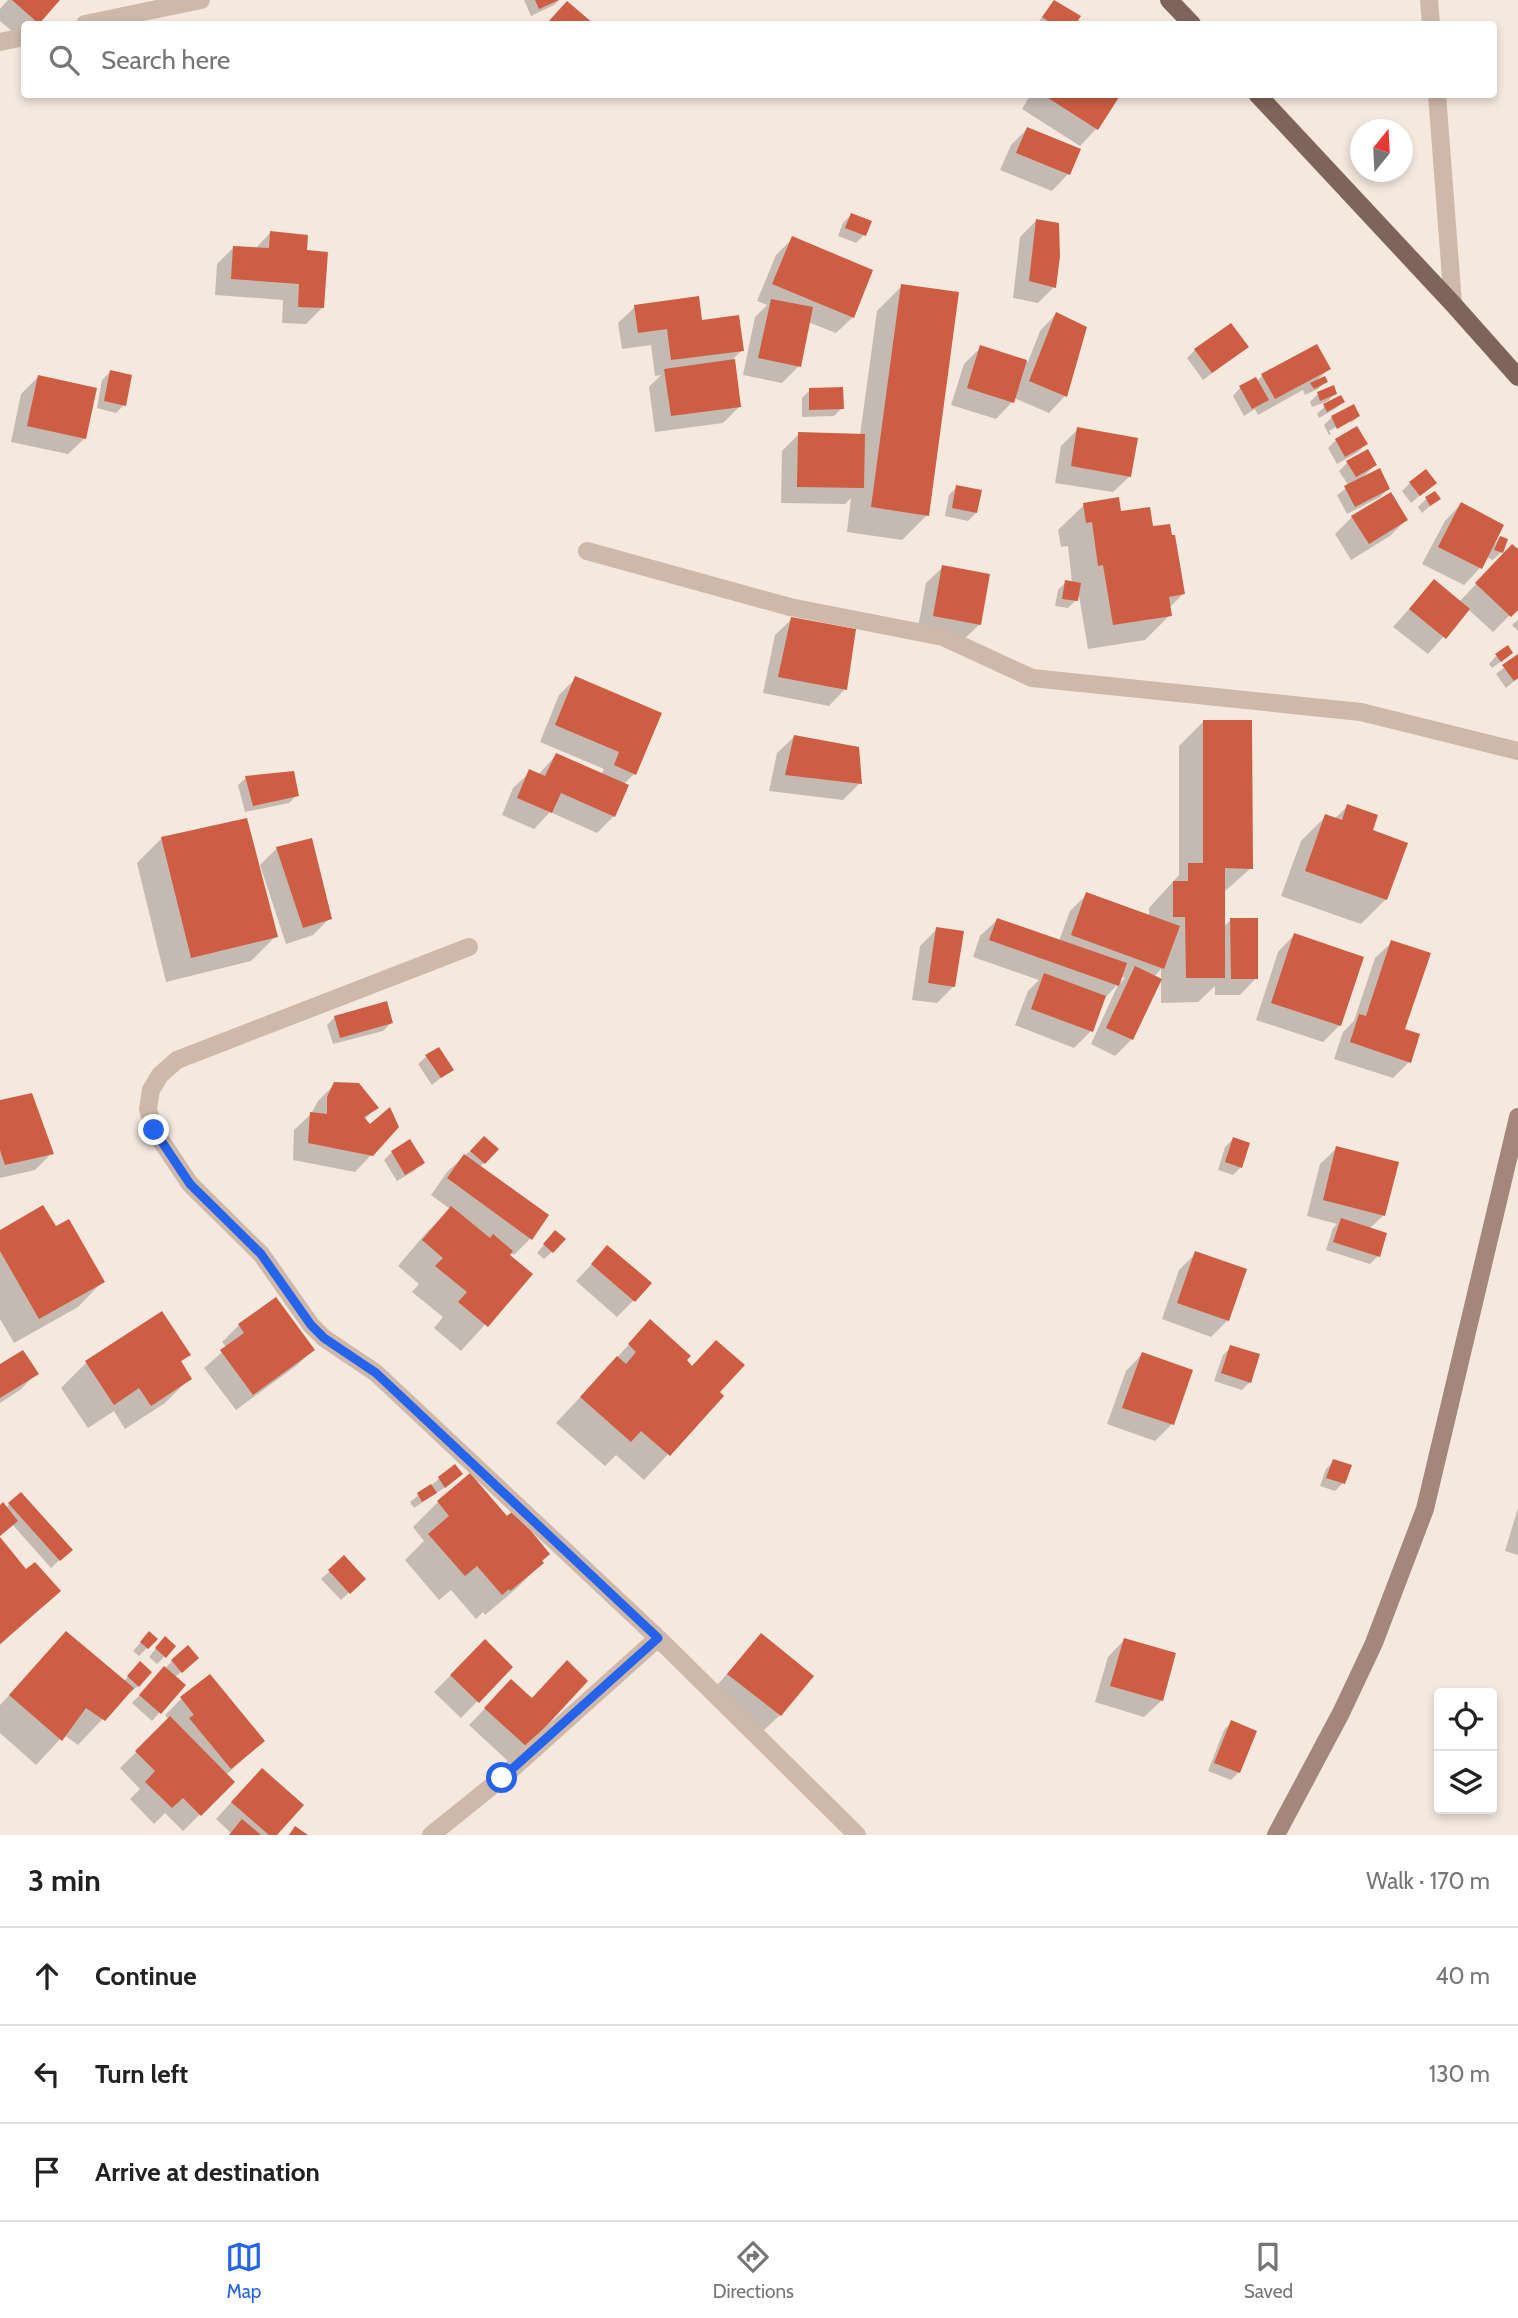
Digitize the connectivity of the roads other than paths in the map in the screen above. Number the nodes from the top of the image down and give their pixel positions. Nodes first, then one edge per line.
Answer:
1 (201, 0) edge
2 (1169, 0) edge
3 (1429, 0) edge
4 (100, 21) edge
5 (1189, 21) edge
6 (1431, 21) edge
7 (21, 38) edge
8 (0, 43) edge
9 (1261, 98) edge
10 (1437, 98) edge
11 (1453, 304) junction
12 (1518, 377) edge
13 (587, 551) dead end
14 (1518, 751) edge
15 (469, 947) dead end
16 (1518, 1117) edge
17 (658, 1638) junction
18 (431, 1835) edge
19 (857, 1835) edge
20 (1276, 1835) edge

1 - 4 street
2 - 5 main road
3 - 6 street
7 - 8 street
9 - 11 main road
10 - 11 street
11 - 12 main road
13 - 14 street
15 - 17 street
16 - 20 street
17 - 18 street
17 - 19 street

